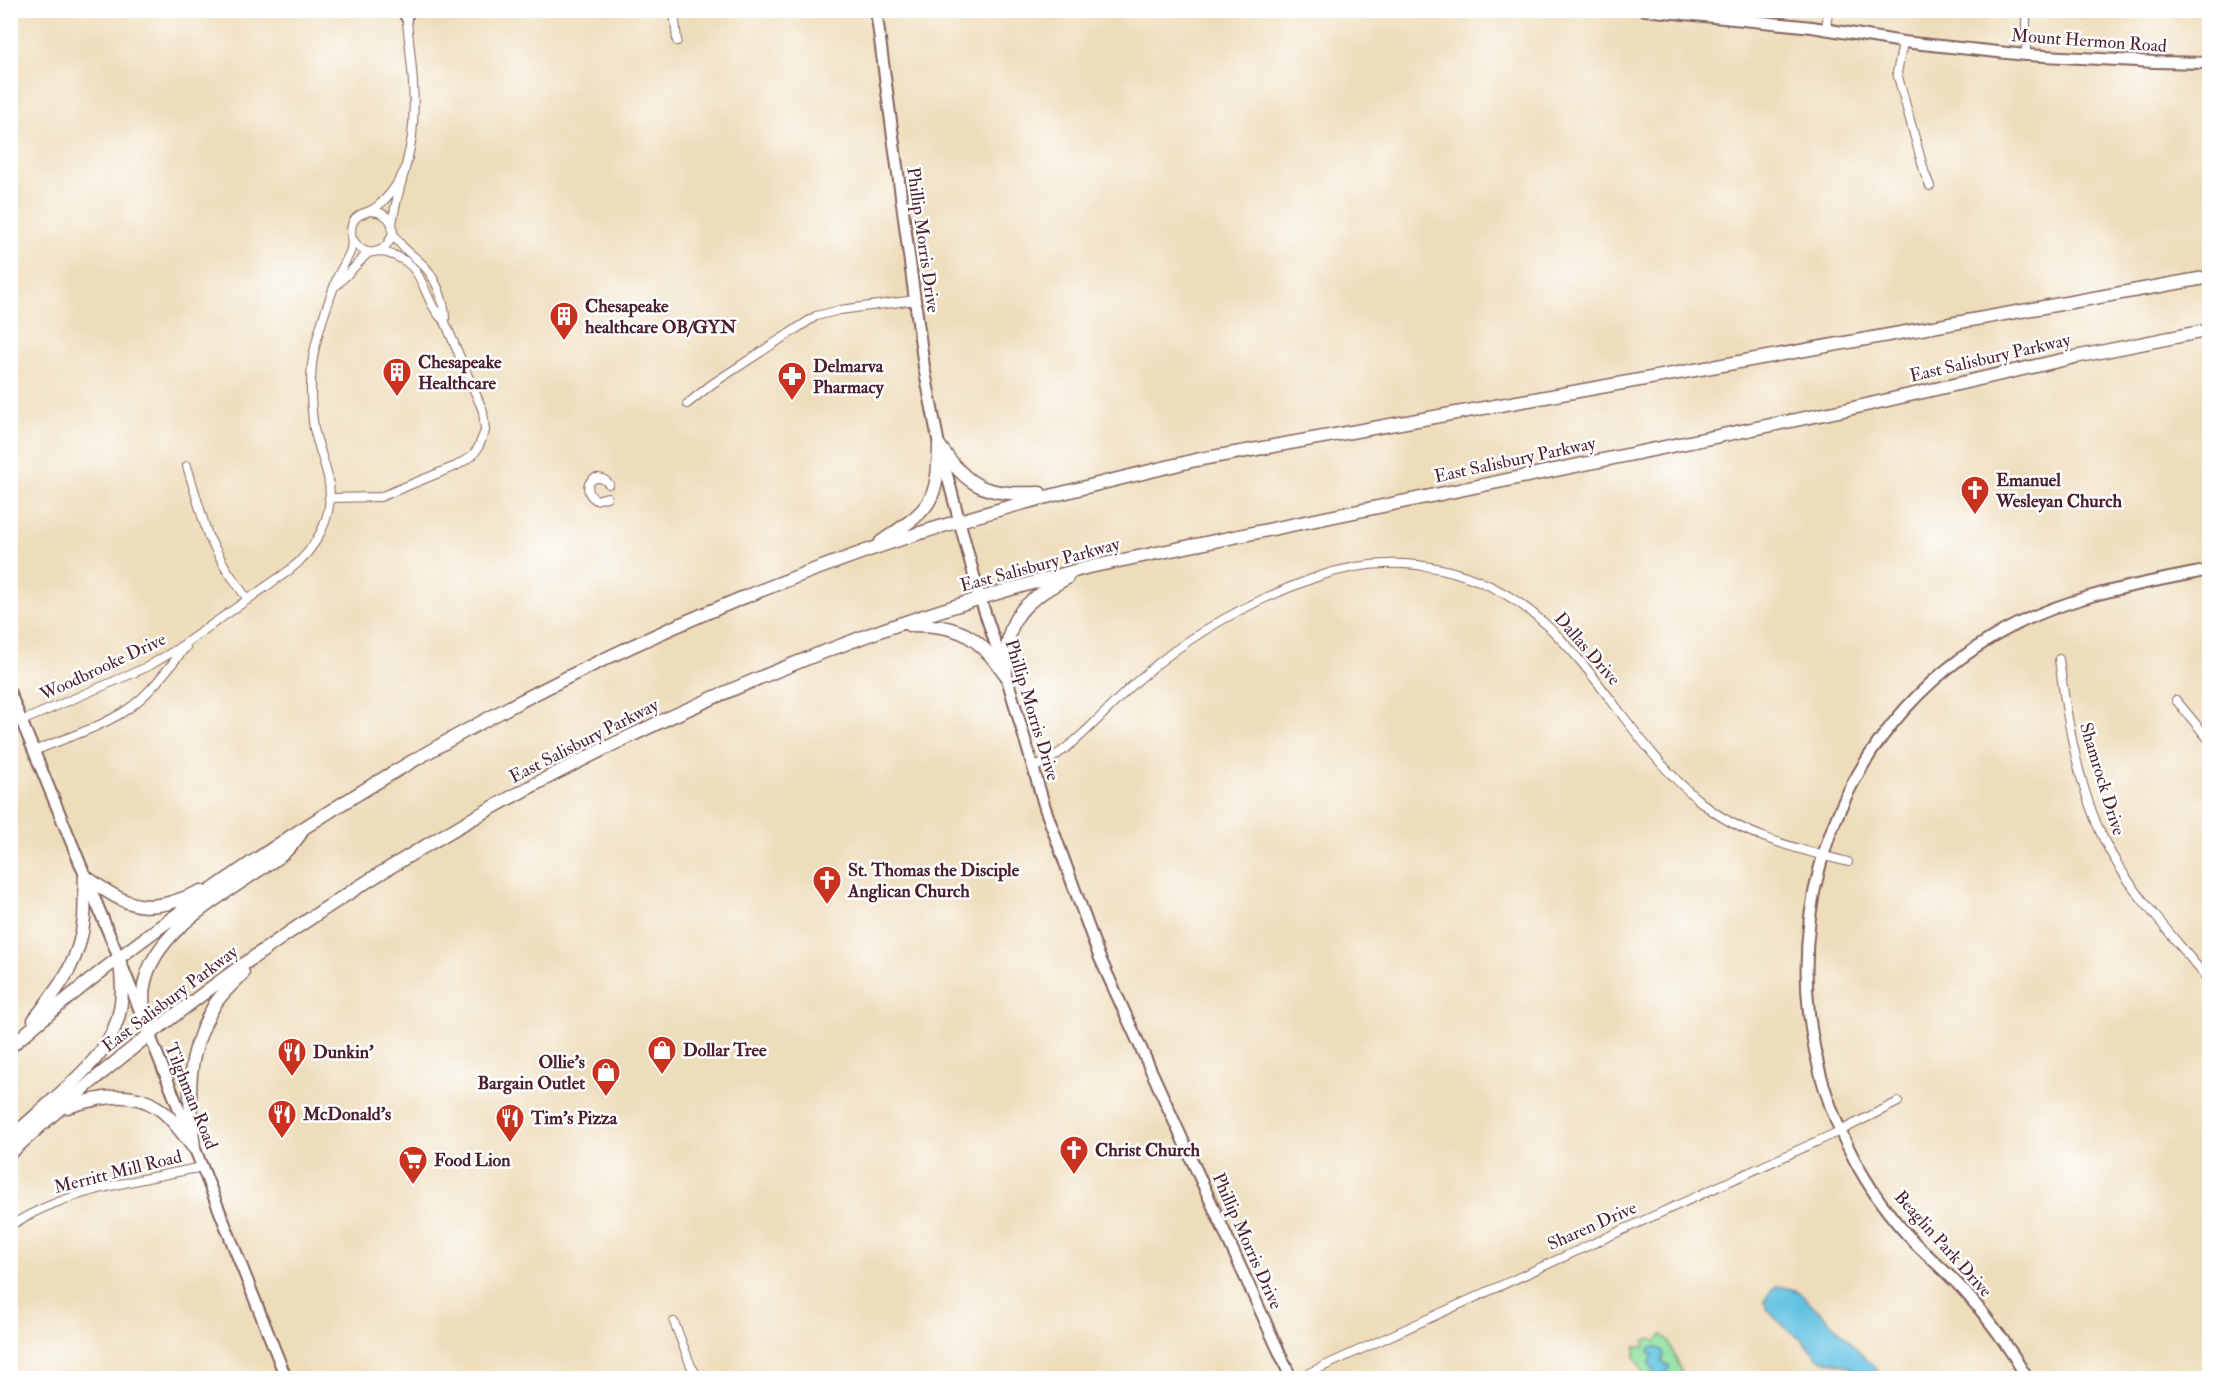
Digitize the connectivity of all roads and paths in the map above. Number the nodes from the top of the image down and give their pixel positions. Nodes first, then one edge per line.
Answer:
1 (674, 10) edge
2 (876, 10) edge
3 (1645, 10) edge
4 (1828, 10) edge
5 (2026, 10) edge
6 (407, 13) edge
7 (1691, 13) edge
8 (1826, 30) junction
9 (678, 41) dead end
10 (1903, 42) junction
11 (2026, 54) junction
12 (2210, 63) edge
13 (403, 173) junction
14 (1930, 186) dead end
15 (372, 211) junction
16 (393, 229) junction
17 (353, 240) junction
18 (373, 252) junction
19 (2210, 277) edge
20 (334, 289) junction
21 (915, 300) junction
22 (445, 321) junction
23 (2210, 330) edge
24 (687, 404) dead end
25 (939, 445) junction
26 (187, 466) dead end
27 (609, 484) dead end
28 (1059, 493) junction
29 (606, 497) dead end
30 (329, 498) junction
31 (958, 522) junction
32 (868, 551) junction
33 (1085, 568) junction
34 (2210, 570) edge
35 (980, 598) junction
36 (248, 600) junction
37 (897, 625) junction
38 (195, 637) junction
39 (2059, 659) dead end
40 (1006, 675) junction
41 (10, 693) edge
42 (2176, 700) dead end
43 (22, 721) junction
44 (2210, 741) edge
45 (34, 751) junction
46 (1033, 768) junction
47 (306, 826) junction
48 (1823, 856) junction
49 (1848, 862) dead end
50 (85, 876) junction
51 (227, 879) junction
52 (262, 953) junction
53 (119, 958) junction
54 (2210, 982) edge
55 (149, 1036) junction
56 (13, 1044) edge
57 (1898, 1102) dead end
58 (60, 1108) junction
59 (1840, 1131) junction
60 (10, 1138) edge
61 (194, 1148) junction
62 (10, 1153) edge
63 (202, 1167) junction
64 (10, 1226) edge
65 (674, 1322) dead end
66 (286, 1378) edge
67 (699, 1378) edge
68 (1291, 1378) edge
69 (1298, 1378) edge
70 (2027, 1378) edge

1 - 9 street
2 - 21 street, Phillip Morris Drive
3 - 7 street, Mount Hermon Road
4 - 8 street
5 - 11 street
6 - 13 street, Woodbrooke Drive
7 - 8 street, Mount Hermon Road
8 - 10 street, Mount Hermon Road
10 - 11 street, Mount Hermon Road
10 - 14 street
11 - 12 street, Mount Hermon Road
13 - 15 street, Woodbrooke Drive
13 - 16 street, Woodbrooke Drive
15 - 16 street
15 - 17 street, Woodbrooke Drive
16 - 18 street, Woodbrooke Drive
16 - 22 street
17 - 18 street
17 - 20 street, Woodbrooke Drive
18 - 20 street, Woodbrooke Drive
18 - 22 street
19 - 28 main road, East Salisbury Parkway
20 - 30 street, Woodbrooke Drive
21 - 24 street
21 - 25 street, Phillip Morris Drive
22 - 30 street
23 - 33 main road, East Salisbury Parkway
25 - 28 main road
25 - 31 street, Phillip Morris Drive
25 - 32 main road
26 - 36 street
27 - 29 street
28 - 31 main road, East Salisbury Parkway
30 - 36 street, Woodbrooke Drive
31 - 32 main road, East Salisbury Parkway
31 - 35 street, Phillip Morris Drive
32 - 47 main road, East Salisbury Parkway
33 - 35 main road, East Salisbury Parkway
33 - 40 main road
34 - 48 street, Beaglin Park Drive
35 - 37 main road, East Salisbury Parkway
35 - 40 street, Phillip Morris Drive
36 - 38 street, Woodbrooke Drive
37 - 40 main road
37 - 52 main road, East Salisbury Parkway
38 - 43 street, Woodbrooke Drive
38 - 45 street, Woodbrooke Drive
39 - 54 street, Shamrock Drive
40 - 46 street, Phillip Morris Drive
41 - 43 street, Tilghman Road
42 - 44 street
43 - 45 street, Tilghman Road
45 - 50 street, Tilghman Road
46 - 48 street, Dallas Drive
46 - 68 street, Phillip Morris Drive
47 - 51 main road, East Salisbury Parkway
47 - 55 main road
48 - 49 street, Dallas Drive
48 - 59 street, Beaglin Park Drive
50 - 51 main road
50 - 53 street, Tilghman Road
50 - 56 main road
51 - 53 main road, East Salisbury Parkway
52 - 55 main road, East Salisbury Parkway
52 - 61 main road
53 - 55 street, Tilghman Road
53 - 56 main road, East Salisbury Parkway
53 - 60 main road
55 - 58 main road, East Salisbury Parkway
55 - 61 street, Tilghman Road
57 - 59 street, Sharen Drive
58 - 61 main road
58 - 62 main road, East Salisbury Parkway
59 - 69 street, Sharen Drive
59 - 70 street, Beaglin Park Drive
61 - 63 street, Tilghman Road
63 - 64 street, Merritt Mill Road
63 - 66 street, Tilghman Road
65 - 67 street

